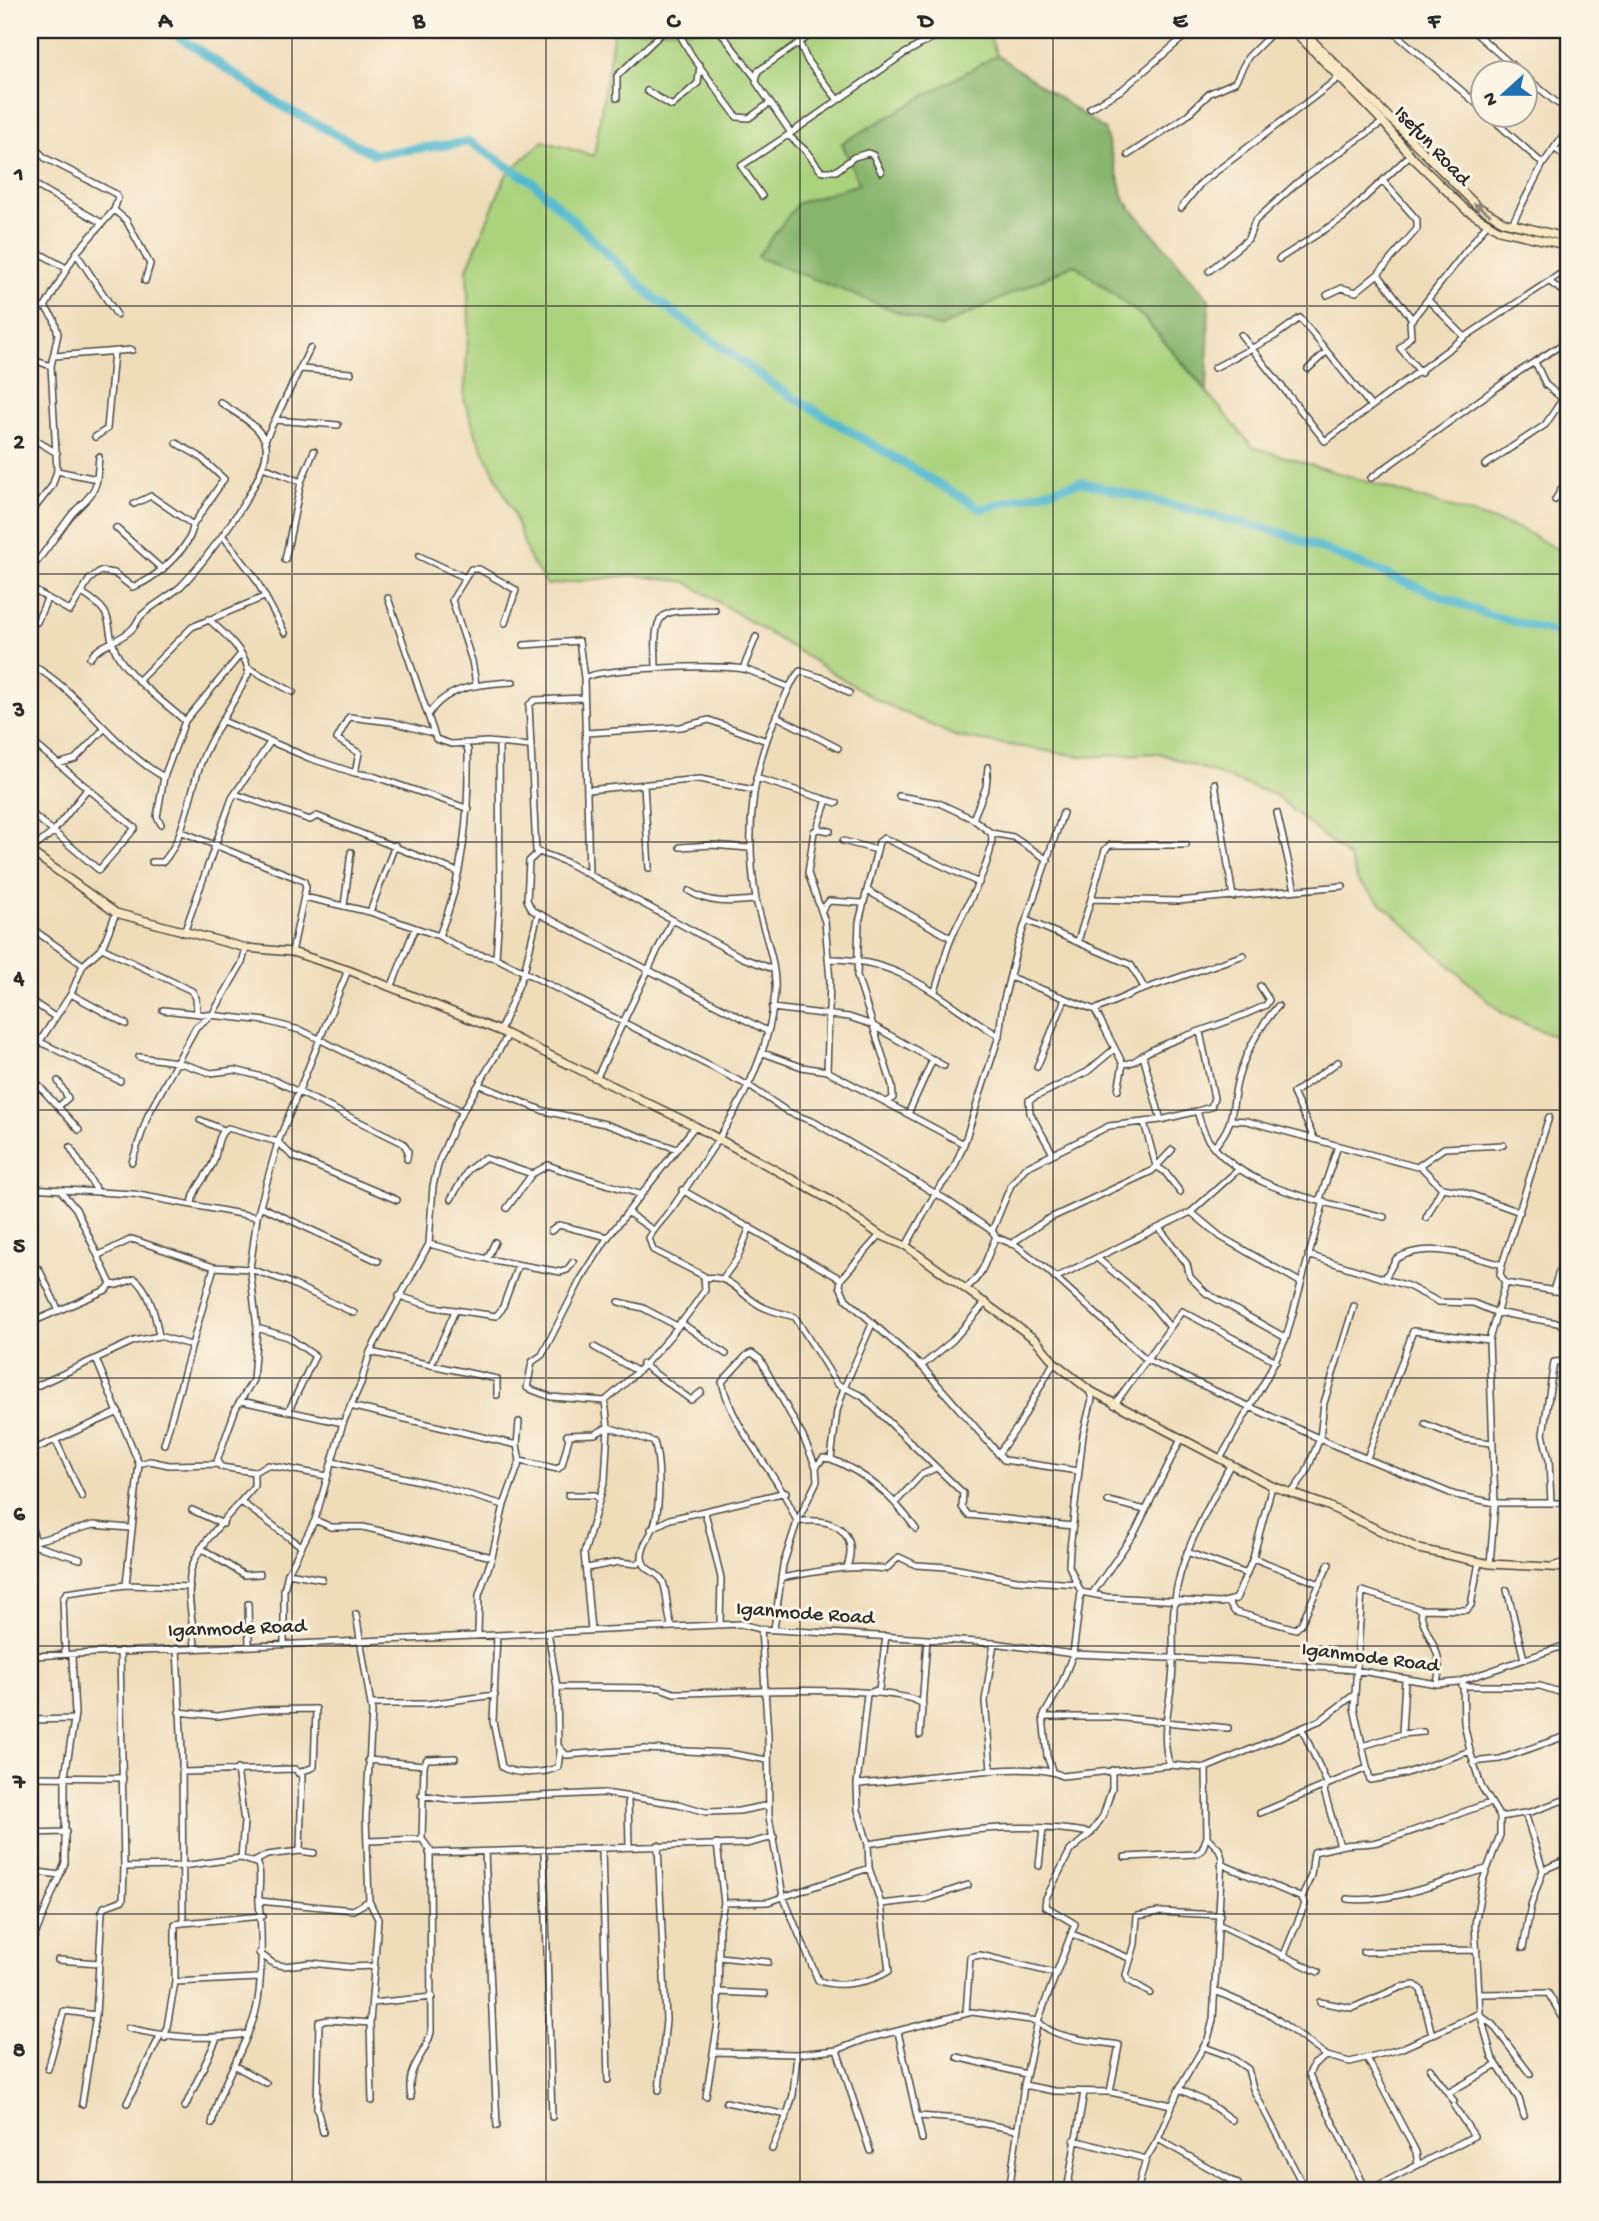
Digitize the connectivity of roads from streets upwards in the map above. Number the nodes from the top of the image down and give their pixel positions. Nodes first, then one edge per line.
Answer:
1 (665, 30) edge
2 (677, 30) edge
3 (719, 30) edge
4 (818, 30) edge
5 (946, 30) edge
6 (1192, 30) edge
7 (1275, 30) edge
8 (1293, 30) edge
9 (1302, 30) edge
10 (1319, 30) edge
11 (1391, 30) edge
12 (1472, 30) edge
13 (1561, 30) edge
14 (1307, 38) junction
15 (1569, 38) edge
16 (800, 44) junction
17 (1507, 60) edge
18 (701, 65) junction
19 (1340, 77) junction
20 (755, 78) junction
21 (1540, 89) edge
22 (647, 91) dead end
23 (617, 98) dead end
24 (1470, 99) edge
25 (838, 100) junction
26 (769, 103) junction
27 (1090, 107) dead end
28 (1569, 109) edge
29 (1383, 122) junction
30 (1569, 127) edge
31 (1505, 130) edge
32 (789, 134) junction
33 (30, 143) edge
34 (1554, 148) junction
35 (1128, 155) dead end
36 (1410, 155) junction
37 (1569, 159) edge
38 (1543, 164) junction
39 (881, 172) dead end
40 (1383, 181) junction
41 (30, 182) edge
42 (762, 196) dead end
43 (1181, 208) dead end
44 (114, 210) junction
45 (102, 223) junction
46 (1487, 224) junction
47 (1512, 224) junction
48 (1569, 238) edge
49 (1569, 246) edge
50 (30, 248) edge
51 (76, 253) junction
52 (1279, 259) dead end
53 (66, 268) junction
54 (1569, 268) edge
55 (1209, 271) dead end
56 (1378, 274) junction
57 (1560, 276) junction
58 (145, 281) dead end
59 (1551, 283) junction
60 (1558, 287) junction
61 (1327, 295) dead end
62 (1569, 296) edge
63 (1428, 300) junction
64 (45, 307) junction
65 (30, 311) edge
66 (117, 314) dead end
67 (1412, 319) junction
68 (1241, 335) dead end
69 (1465, 337) junction
70 (1569, 340) edge
71 (310, 348) dead end
72 (132, 350) dead end
73 (1251, 350) junction
74 (114, 352) junction
75 (1326, 352) junction
76 (54, 356) junction
77 (30, 359) edge
78 (1535, 362) junction
79 (51, 366) junction
80 (1214, 368) dead end
81 (301, 369) junction
82 (1308, 369) dead end
83 (351, 373) dead end
84 (1420, 373) junction
85 (1562, 400) junction
86 (220, 402) dead end
87 (1569, 404) edge
88 (1371, 406) junction
89 (275, 420) junction
90 (338, 425) dead end
91 (30, 437) edge
92 (95, 437) dead end
93 (265, 440) junction
94 (176, 443) dead end
95 (314, 451) dead end
96 (57, 453) junction
97 (99, 457) dead end
98 (1485, 465) dead end
99 (263, 467) junction
100 (57, 471) junction
101 (1569, 475) edge
102 (1371, 478) dead end
103 (97, 479) junction
104 (301, 482) junction
105 (1555, 500) dead end
106 (134, 504) dead end
107 (31, 509) edge
108 (193, 525) junction
109 (116, 528) dead end
110 (223, 536) junction
111 (419, 556) dead end
112 (285, 559) dead end
113 (163, 570) junction
114 (30, 571) edge
115 (464, 577) junction
116 (30, 588) edge
117 (82, 593) junction
118 (264, 597) junction
119 (388, 598) dead end
120 (47, 599) junction
121 (715, 610) dead end
122 (208, 619) junction
123 (37, 622) dead end
124 (505, 623) dead end
125 (285, 634) dead end
126 (756, 637) dead end
127 (112, 641) junction
128 (524, 645) dead end
129 (240, 655) junction
130 (90, 659) dead end
131 (30, 664) edge
132 (656, 667) junction
133 (248, 668) junction
134 (743, 669) junction
135 (584, 678) junction
136 (140, 680) junction
137 (513, 682) dead end
138 (476, 684) junction
139 (789, 687) junction
140 (293, 692) dead end
141 (849, 692) dead end
142 (584, 698) junction
143 (429, 714) junction
144 (776, 716) junction
145 (186, 721) junction
146 (223, 721) junction
147 (103, 730) junction
148 (432, 733) junction
149 (586, 733) junction
150 (30, 740) edge
151 (764, 740) junction
152 (271, 741) junction
153 (465, 744) junction
154 (499, 744) junction
155 (529, 746) junction
156 (838, 748) dead end
157 (58, 764) junction
158 (988, 768) dead end
159 (355, 773) junction
160 (164, 777) junction
161 (756, 778) junction
162 (1215, 783) dead end
163 (644, 785) junction
164 (88, 788) junction
165 (587, 790) junction
166 (753, 790) junction
167 (235, 794) junction
168 (899, 796) dead end
169 (827, 800) junction
170 (837, 803) dead end
171 (469, 809) junction
172 (30, 812) edge
173 (1063, 813) dead end
174 (1278, 813) dead end
175 (973, 819) junction
176 (161, 824) dead end
177 (817, 829) junction
178 (180, 831) junction
179 (830, 831) dead end
180 (53, 832) junction
181 (992, 833) junction
182 (844, 841) dead end
183 (395, 845) junction
184 (1186, 845) dead end
185 (216, 846) junction
186 (680, 847) dead end
187 (750, 848) junction
188 (877, 850) junction
189 (30, 851) edge
190 (351, 852) dead end
191 (536, 852) junction
192 (1048, 860) junction
193 (152, 862) dead end
194 (649, 868) dead end
195 (458, 872) junction
196 (589, 874) junction
197 (979, 883) junction
198 (1343, 886) dead end
199 (1295, 890) junction
200 (689, 891) dead end
201 (868, 891) junction
202 (304, 897) junction
203 (1233, 897) junction
204 (1091, 899) junction
205 (756, 900) junction
206 (863, 902) junction
207 (344, 906) junction
208 (822, 910) junction
209 (369, 912) junction
210 (116, 913) junction
211 (538, 914) junction
212 (672, 920) junction
213 (1026, 920) junction
214 (30, 927) edge
215 (415, 928) junction
216 (184, 933) junction
217 (439, 936) junction
218 (951, 939) junction
219 (1078, 942) junction
220 (102, 948) junction
221 (246, 948) junction
222 (292, 952) junction
223 (1244, 955) dead end
224 (496, 958) junction
225 (857, 958) junction
226 (828, 959) junction
227 (83, 965) junction
228 (773, 969) junction
229 (348, 970) junction
230 (524, 972) junction
231 (648, 972) junction
232 (1010, 977) junction
233 (1260, 986) dead end
234 (391, 988) junction
235 (1145, 989) junction
236 (935, 991) junction
237 (71, 995) junction
238 (1065, 999) junction
239 (30, 1000) edge
240 (1278, 1006) dead end
241 (772, 1008) junction
242 (163, 1010) dead end
243 (1096, 1010) junction
244 (197, 1013) junction
245 (829, 1013) junction
246 (212, 1015) junction
247 (55, 1017) junction
248 (126, 1024) dead end
249 (623, 1024) junction
250 (870, 1024) junction
251 (500, 1031) junction
252 (767, 1031) junction
253 (1200, 1032) junction
254 (508, 1035) junction
255 (999, 1036) junction
256 (30, 1037) edge
257 (321, 1038) junction
258 (41, 1041) junction
259 (1113, 1050) junction
260 (763, 1053) junction
261 (30, 1056) edge
262 (1143, 1056) junction
263 (139, 1057) dead end
264 (933, 1059) junction
265 (177, 1062) junction
266 (1338, 1062) dead end
267 (1122, 1064) junction
268 (944, 1066) dead end
269 (1037, 1067) dead end
270 (827, 1071) junction
271 (30, 1076) edge
272 (597, 1077) junction
273 (58, 1081) dead end
274 (120, 1081) dead end
275 (480, 1085) junction
276 (749, 1086) junction
277 (1118, 1090) dead end
278 (297, 1093) junction
279 (887, 1102) junction
280 (60, 1106) junction
281 (462, 1111) junction
282 (1197, 1111) junction
283 (908, 1114) junction
284 (1549, 1117) dead end
285 (200, 1120) dead end
286 (1161, 1120) junction
287 (1232, 1120) junction
288 (1144, 1122) junction
289 (695, 1126) junction
290 (79, 1129) dead end
291 (224, 1130) junction
292 (718, 1138) junction
293 (1314, 1139) junction
294 (278, 1142) junction
295 (964, 1144) junction
296 (1503, 1145) dead end
297 (1338, 1146) junction
298 (70, 1147) dead end
299 (1214, 1147) junction
300 (677, 1149) junction
301 (1172, 1150) dead end
302 (1052, 1152) junction
303 (407, 1159) dead end
304 (132, 1162) dead end
305 (1156, 1166) junction
306 (1420, 1166) junction
307 (1238, 1169) junction
308 (532, 1174) junction
309 (30, 1188) edge
310 (1442, 1188) junction
311 (60, 1190) junction
312 (682, 1190) junction
313 (97, 1191) junction
314 (1180, 1192) dead end
315 (639, 1194) junction
316 (935, 1194) junction
317 (451, 1199) dead end
318 (397, 1200) dead end
319 (1322, 1200) junction
320 (191, 1203) junction
321 (260, 1206) junction
322 (507, 1208) dead end
323 (1191, 1212) junction
324 (1520, 1212) junction
325 (628, 1213) junction
326 (257, 1217) junction
327 (1384, 1217) dead end
328 (1426, 1218) dead end
329 (750, 1227) junction
330 (1160, 1228) junction
331 (653, 1230) junction
332 (551, 1231) dead end
333 (994, 1234) junction
334 (880, 1235) junction
335 (608, 1237) junction
336 (1569, 1239) edge
337 (495, 1242) dead end
338 (429, 1244) junction
339 (1011, 1244) junction
340 (906, 1246) junction
341 (99, 1255) junction
342 (1308, 1255) junction
343 (488, 1259) junction
344 (1098, 1259) junction
345 (378, 1261) dead end
346 (573, 1262) dead end
347 (518, 1265) junction
348 (1502, 1265) junction
349 (214, 1267) junction
350 (250, 1269) junction
351 (30, 1273) edge
352 (705, 1278) junction
353 (723, 1278) junction
354 (1055, 1278) junction
355 (1385, 1278) junction
356 (841, 1279) junction
357 (1300, 1282) junction
358 (1505, 1283) junction
359 (111, 1284) junction
360 (967, 1288) junction
361 (1553, 1291) junction
362 (1569, 1293) edge
363 (399, 1296) junction
364 (619, 1302) dead end
365 (986, 1302) junction
366 (1354, 1306) dead end
367 (58, 1311) junction
368 (455, 1311) junction
369 (1495, 1312) junction
370 (354, 1313) dead end
371 (30, 1323) edge
372 (678, 1324) junction
373 (872, 1324) junction
374 (1569, 1325) edge
375 (1169, 1326) junction
376 (257, 1328) junction
377 (159, 1336) junction
378 (1286, 1338) junction
379 (1489, 1339) junction
380 (191, 1345) junction
381 (594, 1347) dead end
382 (370, 1352) junction
383 (726, 1354) dead end
384 (96, 1359) junction
385 (1147, 1360) junction
386 (1276, 1361) junction
387 (1569, 1361) edge
388 (1054, 1362) junction
389 (642, 1364) junction
390 (919, 1364) junction
391 (431, 1365) junction
392 (637, 1371) junction
393 (844, 1388) junction
394 (30, 1389) edge
395 (1089, 1390) junction
396 (701, 1392) dead end
397 (497, 1395) dead end
398 (241, 1401) junction
399 (604, 1401) junction
400 (1114, 1405) junction
401 (350, 1406) junction
402 (1250, 1406) junction
403 (289, 1410) junction
404 (119, 1412) junction
405 (519, 1422) dead end
406 (343, 1423) junction
407 (1425, 1424) dead end
408 (608, 1427) junction
409 (1320, 1438) junction
410 (1181, 1439) junction
411 (56, 1441) junction
412 (1491, 1443) junction
413 (164, 1444) dead end
414 (517, 1446) junction
415 (30, 1451) edge
416 (998, 1454) junction
417 (1367, 1458) junction
418 (831, 1459) junction
419 (1220, 1459) junction
420 (520, 1461) junction
421 (333, 1462) junction
422 (139, 1464) junction
423 (218, 1464) junction
424 (1230, 1465) junction
425 (816, 1466) junction
426 (936, 1468) junction
427 (1078, 1471) junction
428 (254, 1472) junction
429 (327, 1476) junction
430 (1272, 1486) junction
431 (786, 1492) junction
432 (1292, 1494) junction
433 (568, 1495) dead end
434 (82, 1497) dead end
435 (598, 1498) junction
436 (1108, 1501) dead end
437 (241, 1502) junction
438 (896, 1502) junction
439 (1495, 1503) junction
440 (1551, 1503) junction
441 (1569, 1503) edge
442 (504, 1505) junction
443 (192, 1510) dead end
444 (1146, 1510) junction
445 (705, 1512) junction
446 (315, 1520) junction
447 (797, 1522) junction
448 (30, 1524) edge
449 (223, 1524) junction
450 (1073, 1526) junction
451 (130, 1528) junction
452 (651, 1529) junction
453 (916, 1530) dead end
454 (33, 1544) edge
455 (301, 1546) junction
456 (201, 1548) junction
457 (1188, 1552) junction
458 (492, 1557) junction
459 (1253, 1558) junction
460 (80, 1559) dead end
461 (642, 1560) junction
462 (1569, 1561) edge
463 (1479, 1562) junction
464 (1329, 1564) dead end
465 (1490, 1564) junction
466 (1552, 1566) junction
467 (847, 1567) junction
468 (587, 1568) junction
469 (1569, 1568) edge
470 (288, 1573) junction
471 (260, 1574) dead end
472 (1247, 1574) junction
473 (781, 1578) junction
474 (322, 1580) dead end
475 (1077, 1584) junction
476 (1320, 1584) junction
477 (125, 1586) junction
478 (190, 1587) junction
479 (1507, 1590) dead end
480 (1081, 1592) junction
481 (1092, 1594) junction
482 (1236, 1599) junction
483 (1175, 1600) junction
484 (1228, 1602) junction
485 (248, 1604) dead end
486 (1233, 1609) junction
487 (1420, 1609) junction
488 (356, 1614) dead end
489 (720, 1625) junction
490 (672, 1627) junction
491 (761, 1629) junction
492 (774, 1629) junction
493 (591, 1630) junction
494 (548, 1632) junction
495 (478, 1634) junction
496 (497, 1635) junction
497 (886, 1636) junction
498 (927, 1639) junction
499 (358, 1641) junction
500 (284, 1643) junction
501 (994, 1643) junction
502 (249, 1644) junction
503 (1569, 1644) edge
504 (195, 1646) junction
505 (177, 1648) junction
506 (120, 1651) junction
507 (1073, 1654) junction
508 (69, 1655) junction
509 (30, 1656) edge
510 (1524, 1659) junction
511 (1174, 1660) junction
512 (1355, 1670) junction
513 (1405, 1680) junction
514 (1463, 1683) junction
515 (1437, 1684) junction
516 (557, 1687) junction
517 (764, 1690) junction
518 (871, 1691) junction
519 (1355, 1694) junction
520 (495, 1695) junction
521 (1569, 1695) edge
522 (372, 1704) junction
523 (923, 1705) junction
524 (180, 1712) junction
525 (1043, 1717) junction
526 (75, 1719) junction
527 (30, 1720) edge
528 (1167, 1722) junction
529 (1228, 1728) dead end
530 (1302, 1729) junction
531 (1423, 1732) dead end
532 (1402, 1734) junction
533 (920, 1735) dead end
534 (1569, 1735) edge
535 (1362, 1746) junction
536 (560, 1751) junction
537 (1470, 1751) junction
538 (455, 1758) dead end
539 (368, 1760) junction
540 (767, 1760) junction
541 (1473, 1762) junction
542 (424, 1765) junction
543 (1170, 1765) junction
544 (1206, 1768) junction
545 (1367, 1768) junction
546 (237, 1769) junction
547 (991, 1769) junction
548 (1052, 1770) junction
549 (1112, 1770) junction
550 (182, 1772) junction
551 (298, 1773) junction
552 (65, 1776) junction
553 (30, 1777) edge
554 (123, 1778) junction
555 (1327, 1783) junction
556 (857, 1784) junction
557 (421, 1795) junction
558 (628, 1798) junction
559 (1569, 1798) edge
560 (1490, 1803) junction
561 (769, 1805) junction
562 (1260, 1813) dead end
563 (1525, 1813) junction
564 (1500, 1817) junction
565 (1043, 1828) junction
566 (66, 1832) junction
567 (30, 1833) edge
568 (1091, 1833) junction
569 (774, 1836) junction
570 (1207, 1837) junction
571 (422, 1839) junction
572 (368, 1841) junction
573 (717, 1844) junction
574 (868, 1844) junction
575 (658, 1845) junction
576 (629, 1846) junction
577 (1340, 1846) junction
578 (602, 1848) junction
579 (300, 1851) junction
580 (544, 1851) junction
581 (485, 1852) junction
582 (314, 1853) dead end
583 (429, 1853) junction
584 (1125, 1857) dead end
585 (241, 1858) junction
586 (1569, 1858) edge
587 (254, 1862) junction
588 (1222, 1864) junction
589 (182, 1866) junction
590 (1039, 1866) dead end
591 (124, 1867) junction
592 (869, 1868) junction
593 (1486, 1869) junction
594 (1543, 1870) junction
595 (30, 1871) edge
596 (60, 1875) junction
597 (968, 1885) dead end
598 (783, 1896) junction
599 (1302, 1898) junction
600 (1347, 1899) dead end
601 (259, 1901) junction
602 (369, 1901) junction
603 (724, 1903) junction
604 (881, 1904) junction
605 (1220, 1915) junction
606 (263, 1916) junction
607 (183, 1923) junction
608 (1220, 1925) junction
609 (1072, 1934) junction
610 (30, 1947) edge
611 (1523, 1948) dead end
612 (1477, 1950) junction
613 (1363, 1952) dead end
614 (259, 1953) junction
615 (719, 1957) junction
616 (1283, 1957) junction
617 (1129, 1958) junction
618 (58, 1960) dead end
619 (768, 1962) dead end
620 (99, 1963) junction
621 (375, 1966) junction
622 (1318, 1972) dead end
623 (1055, 1973) junction
624 (258, 1978) junction
625 (176, 1982) junction
626 (1215, 1991) junction
627 (718, 1992) junction
628 (1150, 1993) dead end
629 (765, 1994) dead end
630 (1481, 1994) junction
631 (432, 1997) junction
632 (1320, 2002) dead end
633 (372, 2003) junction
634 (966, 2013) junction
635 (96, 2015) junction
636 (1480, 2015) junction
637 (1038, 2021) junction
638 (370, 2023) junction
639 (128, 2028) dead end
640 (1569, 2028) edge
641 (898, 2032) junction
642 (247, 2034) junction
643 (1432, 2035) junction
644 (162, 2037) junction
645 (217, 2038) junction
646 (1204, 2047) junction
647 (837, 2050) junction
648 (714, 2053) junction
649 (797, 2054) junction
650 (1327, 2056) junction
651 (957, 2057) dead end
652 (1367, 2058) junction
653 (1497, 2065) junction
654 (234, 2066) junction
655 (1430, 2068) dead end
656 (48, 2069) dead end
657 (1026, 2074) junction
658 (1530, 2074) dead end
659 (608, 2080) dead end
660 (266, 2083) dead end
661 (1024, 2085) junction
662 (1179, 2089) junction
663 (659, 2090) dead end
664 (1084, 2092) junction
665 (1110, 2092) junction
666 (1448, 2093) junction
667 (706, 2096) dead end
668 (411, 2098) dead end
669 (372, 2101) dead end
670 (726, 2102) dead end
671 (127, 2103) dead end
672 (82, 2104) dead end
673 (1172, 2105) junction
674 (185, 2107) dead end
675 (787, 2115) junction
676 (919, 2116) junction
677 (1524, 2116) dead end
678 (552, 2118) dead end
679 (1233, 2120) dead end
680 (212, 2124) dead end
681 (497, 2126) dead end
682 (1017, 2130) junction
683 (323, 2133) dead end
684 (1158, 2139) junction
685 (922, 2140) dead end
686 (1074, 2140) junction
687 (772, 2149) dead end
688 (870, 2151) dead end
689 (1146, 2159) junction
690 (1418, 2165) junction
691 (1238, 2184) dead end
692 (1009, 2191) edge
693 (1067, 2191) edge
694 (1137, 2191) edge
695 (1306, 2191) edge

1 - 23 street
2 - 18 street
3 - 20 street
4 - 16 street
5 - 25 street
6 - 27 street
7 - 35 street
8 - 14 street, Isefun Road
9 - 14 street, Isefun Road
10 - 14 street
11 - 24 street
12 - 17 street
13 - 15 street
14 - 19 street, Isefun Road
47 -> 14 street, Isefun Road
16 - 20 street
16 - 25 street
18 - 22 street
18 - 26 street
19 - 29 street, Isefun Road
19 - 43 street
20 - 26 street
21 - 28 street
25 - 32 street
26 - 32 street
29 - 36 street, Isefun Road
29 - 55 street
30 - 34 street
31 - 38 street
32 - 39 street
32 - 42 street
33 - 44 street
34 - 37 street
34 - 38 street
36 - 40 street
36 - 46 street, Isefun Road
38 - 47 street
40 - 52 street
40 - 56 street
41 - 45 street
44 - 45 street
44 - 58 street
45 - 51 street
46 - 49 street, Isefun Road
46 - 63 street
47 - 48 street, Isefun Road
50 - 53 street
51 - 53 street
51 - 66 street
53 - 64 street
54 - 57 street
56 - 61 street
56 - 67 street
57 - 59 street
57 - 60 street
59 - 60 street
59 - 69 street
60 - 62 street
63 - 67 street
63 - 69 street
64 - 65 street
64 - 76 street
67 - 84 street
68 - 73 street
69 - 84 street
70 - 78 street
71 - 81 street
72 - 74 street
73 - 75 street
73 - 80 street
73 - 88 street
74 - 76 street
74 - 92 street
75 - 82 street
75 - 88 street
76 - 79 street
77 - 79 street
78 - 85 street
78 - 102 street
79 - 96 street
81 - 83 street
81 - 89 street
84 - 88 street
85 - 87 street
85 - 98 street
86 - 93 street
89 - 90 street
89 - 93 street
91 - 96 street
93 - 99 street
94 - 108 street
95 - 104 street
96 - 100 street
97 - 103 street
99 - 104 street
99 - 110 street
100 - 103 street
100 - 107 street
101 - 105 street
103 - 114 street
104 - 112 street
106 - 108 street
108 - 113 street
109 - 113 street
110 - 118 street
110 - 127 street
111 - 115 street
113 - 117 street
115 - 124 street
115 - 138 street
116 - 120 street
117 - 120 street
117 - 127 street
118 - 122 street
118 - 125 street
119 - 143 street
120 - 123 street
121 - 132 street
122 - 129 street
122 - 136 street
126 - 134 street
127 - 130 street
127 - 136 street
128 - 135 street
129 - 133 street
129 - 145 street
131 - 147 street
132 - 134 street
132 - 135 street
133 - 140 street
133 - 146 street
134 - 139 street
135 - 142 street
136 - 145 street
137 - 138 street
138 - 143 street
139 - 141 street
139 - 144 street
142 - 149 street
142 - 155 street
143 - 148 street
144 - 151 street
144 - 156 street
145 - 160 street
146 - 152 street
146 - 178 street
147 - 157 street
147 - 160 street
148 - 153 street
148 - 159 street
149 - 151 street
149 - 165 street
150 - 157 street
151 - 161 street
152 - 159 street
152 - 167 street
153 - 154 street
153 - 171 street
154 - 155 street
154 - 224 street
155 - 191 street
157 - 164 street
158 - 175 street
159 - 171 street
160 - 176 street
161 - 166 street
161 - 169 street
162 - 203 street
163 - 165 street
163 - 166 street
163 - 194 street
164 - 180 street
164 - 180 street
165 - 196 street
166 - 187 street
167 - 183 street
167 - 185 street
168 - 175 street
169 - 170 street
169 - 177 street
171 - 195 street
172 - 180 street
173 - 192 street
174 - 199 street
175 - 181 street
177 - 179 street
177 - 208 street
178 - 185 street
178 - 193 street
180 - 189 street
181 - 192 street
181 - 197 street
182 - 188 street
183 - 195 street
183 - 209 street
184 - 204 street
185 - 202 street
185 - 216 street
186 - 187 street
187 - 205 street
188 - 197 street
188 - 201 street
189 - 210 street
190 - 207 street
191 - 196 street
191 - 211 street
192 - 213 street
195 - 217 street
196 - 212 street
197 - 218 street
198 - 199 street
199 - 203 street
200 - 205 street
201 - 206 street
201 - 218 street
202 - 207 street
202 - 222 street
203 - 204 street
204 - 219 street
205 - 228 street
206 - 208 street
206 - 225 street
207 - 209 street
208 - 226 street
209 - 215 street
210 - 216 street
210 - 220 street
211 - 230 street
211 - 231 street
212 - 228 street
212 - 231 street
213 - 219 street
213 - 232 street
214 - 227 street
215 - 217 street
215 - 234 street
216 - 221 street
217 - 224 street
218 - 236 street
219 - 235 street
220 - 227 street
220 - 244 street
221 - 222 street
221 - 246 street
222 - 229 street
223 - 235 street
224 - 230 street
225 - 226 street
225 - 236 street
225 - 250 street
226 - 245 street
227 - 237 street
228 - 241 street
229 - 234 street
229 - 257 street
230 - 249 street
230 - 251 street
231 - 249 street
231 - 252 street
232 - 238 street
232 - 255 street
233 - 253 street
234 - 251 street
235 - 243 street
236 - 255 street
237 - 247 street
237 - 248 street
238 - 243 street
238 - 269 street
239 - 247 street
240 - 287 street
241 - 245 street
241 - 252 street
242 - 244 street
243 - 259 street
244 - 246 street
245 - 250 street
245 - 270 street
246 - 257 street
246 - 265 street
247 - 258 street
249 - 272 street
249 - 276 street
250 - 264 street
250 - 279 street
251 - 254 street
252 - 260 street
253 - 262 street
253 - 282 street
254 - 272 street
254 - 275 street
255 - 295 street
256 - 258 street
257 - 278 street
257 - 281 street
258 - 261 street
258 - 274 street
259 - 267 street
259 - 302 street
260 - 270 street
260 - 276 street
262 - 267 street
262 - 286 street
263 - 265 street
264 - 268 street
264 - 283 street
265 - 278 street
265 - 304 street
266 - 293 street
267 - 277 street
270 - 279 street
271 - 280 street
272 - 289 street
273 - 280 street
275 - 281 street
275 - 300 street
276 - 292 street
276 - 316 street
278 - 294 street
278 - 303 street
279 - 283 street
280 - 290 street
281 - 338 street
282 - 286 street
282 - 299 street
283 - 295 street
284 - 324 street
285 - 291 street
286 - 288 street
287 - 293 street
287 - 299 street
288 - 302 street
288 - 305 street
289 - 292 street
289 - 300 street
291 - 294 street
291 - 320 street
292 - 312 street
292 - 334 street
293 - 297 street
294 - 318 street
294 - 321 street
295 - 316 street
296 - 306 street
297 - 306 street
297 - 319 street
298 - 313 street
299 - 307 street
300 - 315 street
301 - 305 street
302 - 333 street
305 - 314 street
305 - 339 street
306 - 310 street
307 - 319 street
307 - 323 street
308 - 315 street
308 - 317 street
308 - 322 street
309 - 311 street
310 - 324 street
310 - 328 street
311 - 313 street
311 - 341 street
312 - 329 street
312 - 331 street
313 - 320 street
315 - 325 street
316 - 333 street
316 - 340 street
319 - 327 street
319 - 342 street
320 - 326 street
321 - 326 street
321 - 345 street
323 - 330 street
323 - 357 street
324 - 348 street
325 - 331 street
325 - 335 street
326 - 350 street
329 - 353 street
329 - 356 street
330 - 344 street
330 - 378 street
331 - 352 street
332 - 335 street
333 - 339 street
333 - 360 street
334 - 340 street
334 - 356 street
335 - 399 street
336 - 361 street
337 - 343 street
338 - 343 street
338 - 363 street
339 - 354 street
340 - 360 street
341 - 349 street
341 - 359 street
342 - 355 street
342 - 357 street
343 - 347 street
344 - 354 street
344 - 375 street
346 - 347 street
347 - 368 street
348 - 355 street
348 - 358 street
349 - 350 street
349 - 380 street
350 - 370 street
350 - 376 street
351 - 367 street
352 - 353 street
352 - 372 street
353 - 393 street
354 - 385 street
355 - 369 street
356 - 373 street
357 - 378 street
358 - 361 street
358 - 369 street
359 - 367 street
359 - 377 street
360 - 365 street
361 - 362 street
363 - 368 street
363 - 382 street
364 - 372 street
365 - 388 street
365 - 390 street
366 - 409 street
367 - 371 street
368 - 391 street
369 - 374 street
369 - 379 street
372 - 383 street
372 - 389 street
373 - 390 street
373 - 393 street
375 - 385 street
375 - 386 street
376 - 398 street
376 - 403 street
377 - 380 street
377 - 384 street
378 - 386 street
379 - 412 street
379 - 417 street
380 - 413 street
381 - 392 street
382 - 391 street
382 - 401 street
384 - 394 street
384 - 404 street
385 - 400 street
385 - 402 street
386 - 402 street
387 - 440 street
388 - 395 street
388 - 416 street
389 - 392 street
389 - 396 street
390 - 416 street
391 - 397 street
392 - 399 street
393 - 418 street
393 - 426 street
395 - 400 street
395 - 427 street
398 - 403 street
398 - 423 street
399 - 408 street
400 - 410 street
401 - 406 street
401 - 414 street
402 - 409 street
402 - 419 street
403 - 406 street
404 - 411 street
404 - 422 street
405 - 414 street
406 - 421 street
407 - 412 street
408 - 420 street
408 - 435 street
408 - 452 street
409 - 417 street
409 - 432 street
410 - 419 street
410 - 444 street
411 - 415 street
411 - 434 street
412 - 439 street
414 - 420 street
416 - 427 street
417 - 439 street
418 - 425 street
418 - 438 street
419 - 424 street
420 - 442 street
421 - 429 street
421 - 442 street
422 - 423 street
422 - 451 street
423 - 428 street
424 - 430 street
424 - 457 street
425 - 431 street
425 - 447 street
426 - 438 street
426 - 450 street
427 - 450 street
428 - 429 street
428 - 437 street
429 - 446 street
430 - 432 street
430 - 459 street
431 - 445 street
431 - 447 street
432 - 463 street
433 - 435 street
435 - 468 street
436 - 444 street
437 - 449 street
437 - 455 street
438 - 453 street
439 - 440 street
439 - 465 street
440 - 441 street
442 - 458 street
443 - 449 street
444 - 481 street
445 - 452 street
445 - 489 street
446 - 455 street
446 - 458 street
447 - 467 street
447 - 473 street
448 - 454 street
449 - 456 street
450 - 475 street
451 - 454 street
451 - 477 street
452 - 461 street
454 - 460 street
455 - 470 street
456 - 471 street
456 - 478 street
457 - 472 street
457 - 483 street
458 - 495 street
459 - 472 street
459 - 476 street
461 - 468 street
461 - 490 street
462 - 466 street
463 - 465 street
463 - 487 street
464 - 476 street
465 - 466 street
466 - 469 street
467 - 473 street
467 - 475 street
468 - 493 street
470 - 474 street
470 - 500 street
472 - 482 street
473 - 492 street
475 - 480 street
476 - 486 street
477 - 478 street
477 - 508 street
478 - 504 street
479 - 510 street
480 - 481 street
480 - 507 street
481 - 483 street
482 - 484 street
482 - 486 street
483 - 484 street
483 - 511 street
484 - 486 street
485 - 502 street
487 - 512 street
487 - 515 street
488 - 499 street
489 - 490 street, Iganmode Road
489 - 491 street, Iganmode Road
490 - 493 street, Iganmode Road
491 - 492 street, Iganmode Road
491 - 517 street
492 - 497 street, Iganmode Road
493 - 494 street, Iganmode Road
494 - 496 street, Iganmode Road
494 - 516 street
495 - 496 street, Iganmode Road
495 - 499 street, Iganmode Road
496 - 520 street
497 - 498 street, Iganmode Road
497 - 518 street
498 - 501 street, Iganmode Road
498 - 523 street
499 - 500 street, Iganmode Road
499 - 522 street
500 - 502 street, Iganmode Road
501 - 507 street, Iganmode Road
501 - 547 street
502 - 504 street, Iganmode Road
503 - 510 street, Iganmode Road
504 - 505 street, Iganmode Road
505 - 506 street, Iganmode Road
505 - 524 street
506 - 508 street, Iganmode Road
506 - 554 street
507 - 511 street, Iganmode Road
507 - 525 street
508 - 509 street, Iganmode Road
508 - 526 street
510 - 514 street, Iganmode Road
511 - 512 street, Iganmode Road
511 - 528 street
512 - 513 street, Iganmode Road
512 - 519 street
513 - 515 street, Iganmode Road
513 - 532 street
514 - 515 street, Iganmode Road
514 - 521 street
514 - 537 street
516 - 517 street
516 - 536 street
517 - 518 street
517 - 540 street
518 - 523 street
518 - 556 street
519 - 530 street
519 - 535 street
520 - 522 street
520 - 536 street
522 - 539 street
523 - 533 street
524 - 550 street
524 - 551 street
525 - 528 street
525 - 548 street
526 - 527 street
526 - 552 street
528 - 529 street
528 - 543 street
530 - 544 street
530 - 555 street
531 - 532 street
532 - 535 street
534 - 541 street
535 - 545 street
536 - 540 street
537 - 541 street
537 - 545 street
538 - 542 street
539 - 542 street
539 - 572 street
540 - 561 street
541 - 560 street
542 - 557 street
543 - 544 street
543 - 549 street
544 - 570 street
545 - 555 street
546 - 550 street
546 - 551 street
546 - 585 street
547 - 548 street
547 - 556 street
548 - 549 street
549 - 568 street
550 - 589 street
551 - 579 street
552 - 553 street
552 - 554 street
552 - 566 street
554 - 591 street
555 - 562 street
555 - 577 street
556 - 574 street
557 - 558 street
557 - 571 street
558 - 561 street
558 - 576 street
559 - 563 street
560 - 564 street
560 - 577 street
561 - 569 street
563 - 564 street
563 - 594 street
564 - 593 street
565 - 568 street
565 - 574 street
565 - 590 street
566 - 567 street
566 - 596 street
568 - 609 street
569 - 573 street
569 - 598 street
570 - 584 street
570 - 588 street
571 - 572 street
571 - 583 street
572 - 602 street
573 - 575 street
573 - 603 street
574 - 592 street
575 - 576 street
575 - 663 street
576 - 578 street
577 - 599 street
578 - 580 street
578 - 659 street
579 - 582 street
579 - 587 street
580 - 581 street
580 - 678 street
581 - 583 street
581 - 681 street
583 - 631 street
585 - 587 street
585 - 589 street
586 - 594 street
587 - 601 street
588 - 599 street
588 - 605 street
589 - 591 street
589 - 607 street
591 - 620 street
592 - 598 street
592 - 604 street
593 - 600 street
593 - 612 street
594 - 611 street
595 - 596 street
596 - 610 street
597 - 604 street
598 - 603 street
598 - 604 street
599 - 616 street
601 - 602 street
601 - 606 street
602 - 621 street
603 - 615 street
605 - 608 street
605 - 617 street
606 - 607 street
606 - 614 street
607 - 625 street
608 - 616 street
608 - 626 street
609 - 617 street
609 - 623 street
612 - 613 street
612 - 630 street
614 - 621 street
614 - 624 street
615 - 619 street
615 - 627 street
616 - 622 street
617 - 628 street
618 - 620 street
620 - 635 street
621 - 633 street
623 - 634 street
623 - 637 street
624 - 625 street
624 - 642 street
625 - 644 street
626 - 646 street
626 - 650 street
627 - 629 street
627 - 648 street
630 - 636 street
630 - 640 street
631 - 633 street
631 - 668 street
632 - 643 street
633 - 638 street
634 - 637 street
634 - 641 street
635 - 656 street
635 - 672 street
636 - 643 street
636 - 653 street
636 - 658 street
637 - 657 street
637 - 665 street
638 - 669 street
638 - 683 street
639 - 644 street
641 - 647 street
641 - 676 street
642 - 645 street
642 - 654 street
643 - 652 street
644 - 645 street
644 - 671 street
645 - 674 street
646 - 662 street
646 - 695 street
647 - 649 street
647 - 688 street
648 - 649 street
648 - 667 street
649 - 675 street
650 - 652 street
650 - 690 street
651 - 657 street
652 - 690 street
653 - 666 street
653 - 677 street
654 - 660 street
654 - 680 street
655 - 666 street
657 - 661 street
661 - 664 street
661 - 682 street
662 - 673 street
662 - 679 street
664 - 665 street
664 - 686 street
665 - 673 street
666 - 690 street
670 - 675 street
673 - 684 street
675 - 687 street
676 - 682 street
676 - 685 street
682 - 692 street
684 - 689 street
684 - 691 street
686 - 689 street
686 - 693 street
689 - 694 street

